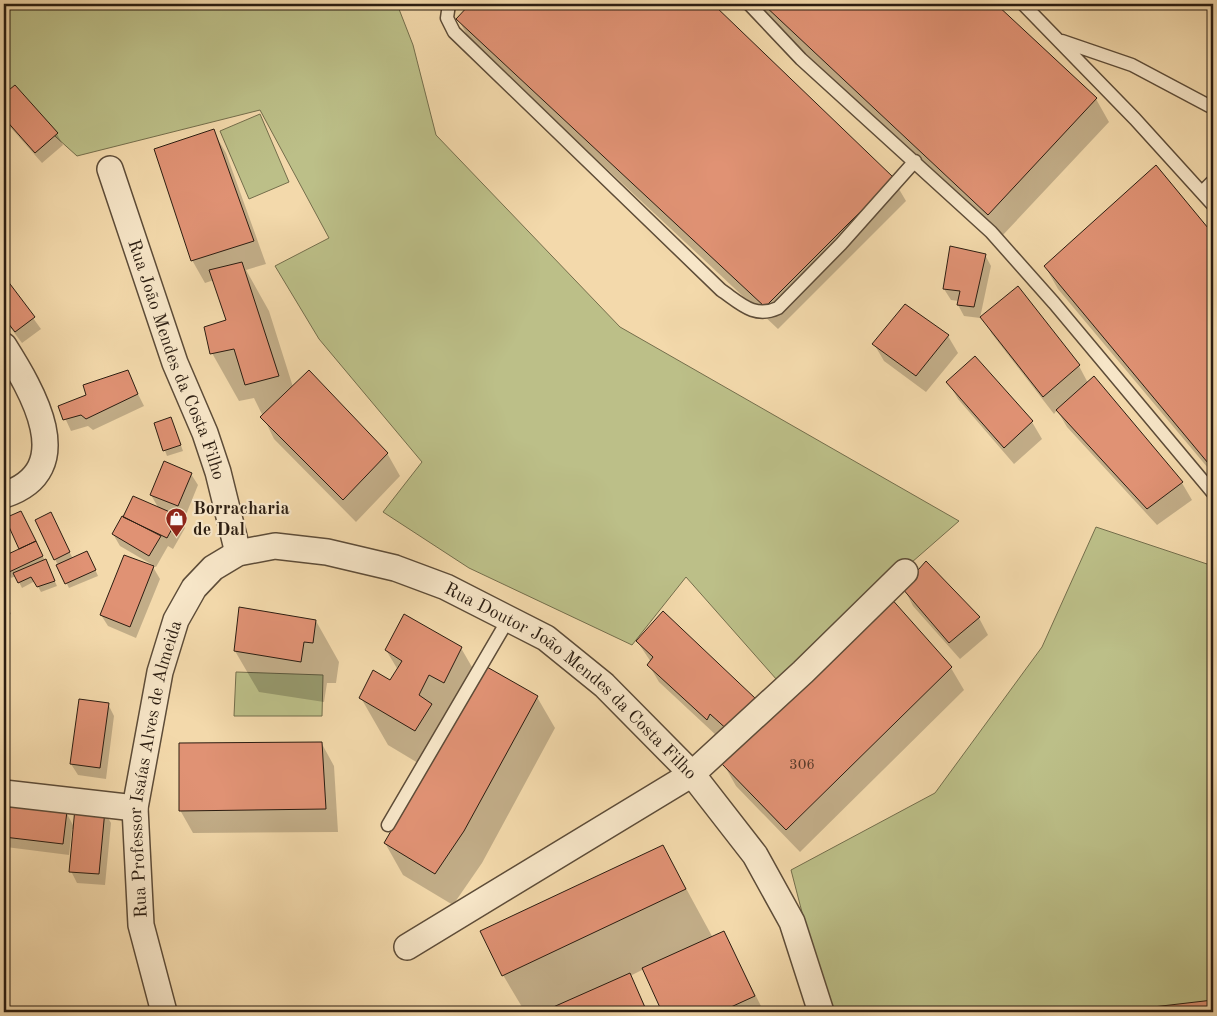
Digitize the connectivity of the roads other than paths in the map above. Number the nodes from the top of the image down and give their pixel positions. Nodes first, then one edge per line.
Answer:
1 (449, 4) edge
2 (749, 4) edge
3 (1024, 4) edge
4 (1060, 40) junction
5 (1213, 108) edge
6 (915, 161) junction
7 (110, 168) dead end
8 (1213, 181) edge
9 (1202, 192) junction
10 (1213, 205) edge
11 (4, 346) edge
12 (1213, 493) edge
13 (4, 495) edge
14 (238, 552) junction
15 (905, 572) dead end
16 (194, 588) joint
17 (510, 618) junction
18 (692, 774) junction
19 (4, 793) edge
20 (136, 808) junction
21 (388, 825) dead end
22 (406, 947) dead end
23 (164, 1012) edge
24 (821, 1012) edge

1 - 6 lane
2 - 6 lane
3 - 4 lane
4 - 5 lane
4 - 9 lane
6 - 12 lane
7 - 14 street, Rua João Mendes da Costa Filho
8 - 9 lane
9 - 10 lane
11 - 13 street
14 - 16 street, Rua Doutor João Mendes da Costa Filho
14 - 17 street, Rua Doutor João Mendes da Costa Filho
15 - 18 street
16 - 20 street, Rua Professor Isaías Alves de Almeida
17 - 18 street, Rua Doutor João Mendes da Costa Filho
17 - 21 lane
18 - 22 street
18 - 24 street, Rua Doutor João Mendes da Costa Filho
19 - 20 street
20 - 23 street, Rua Professor Isaías Alves de Almeida

